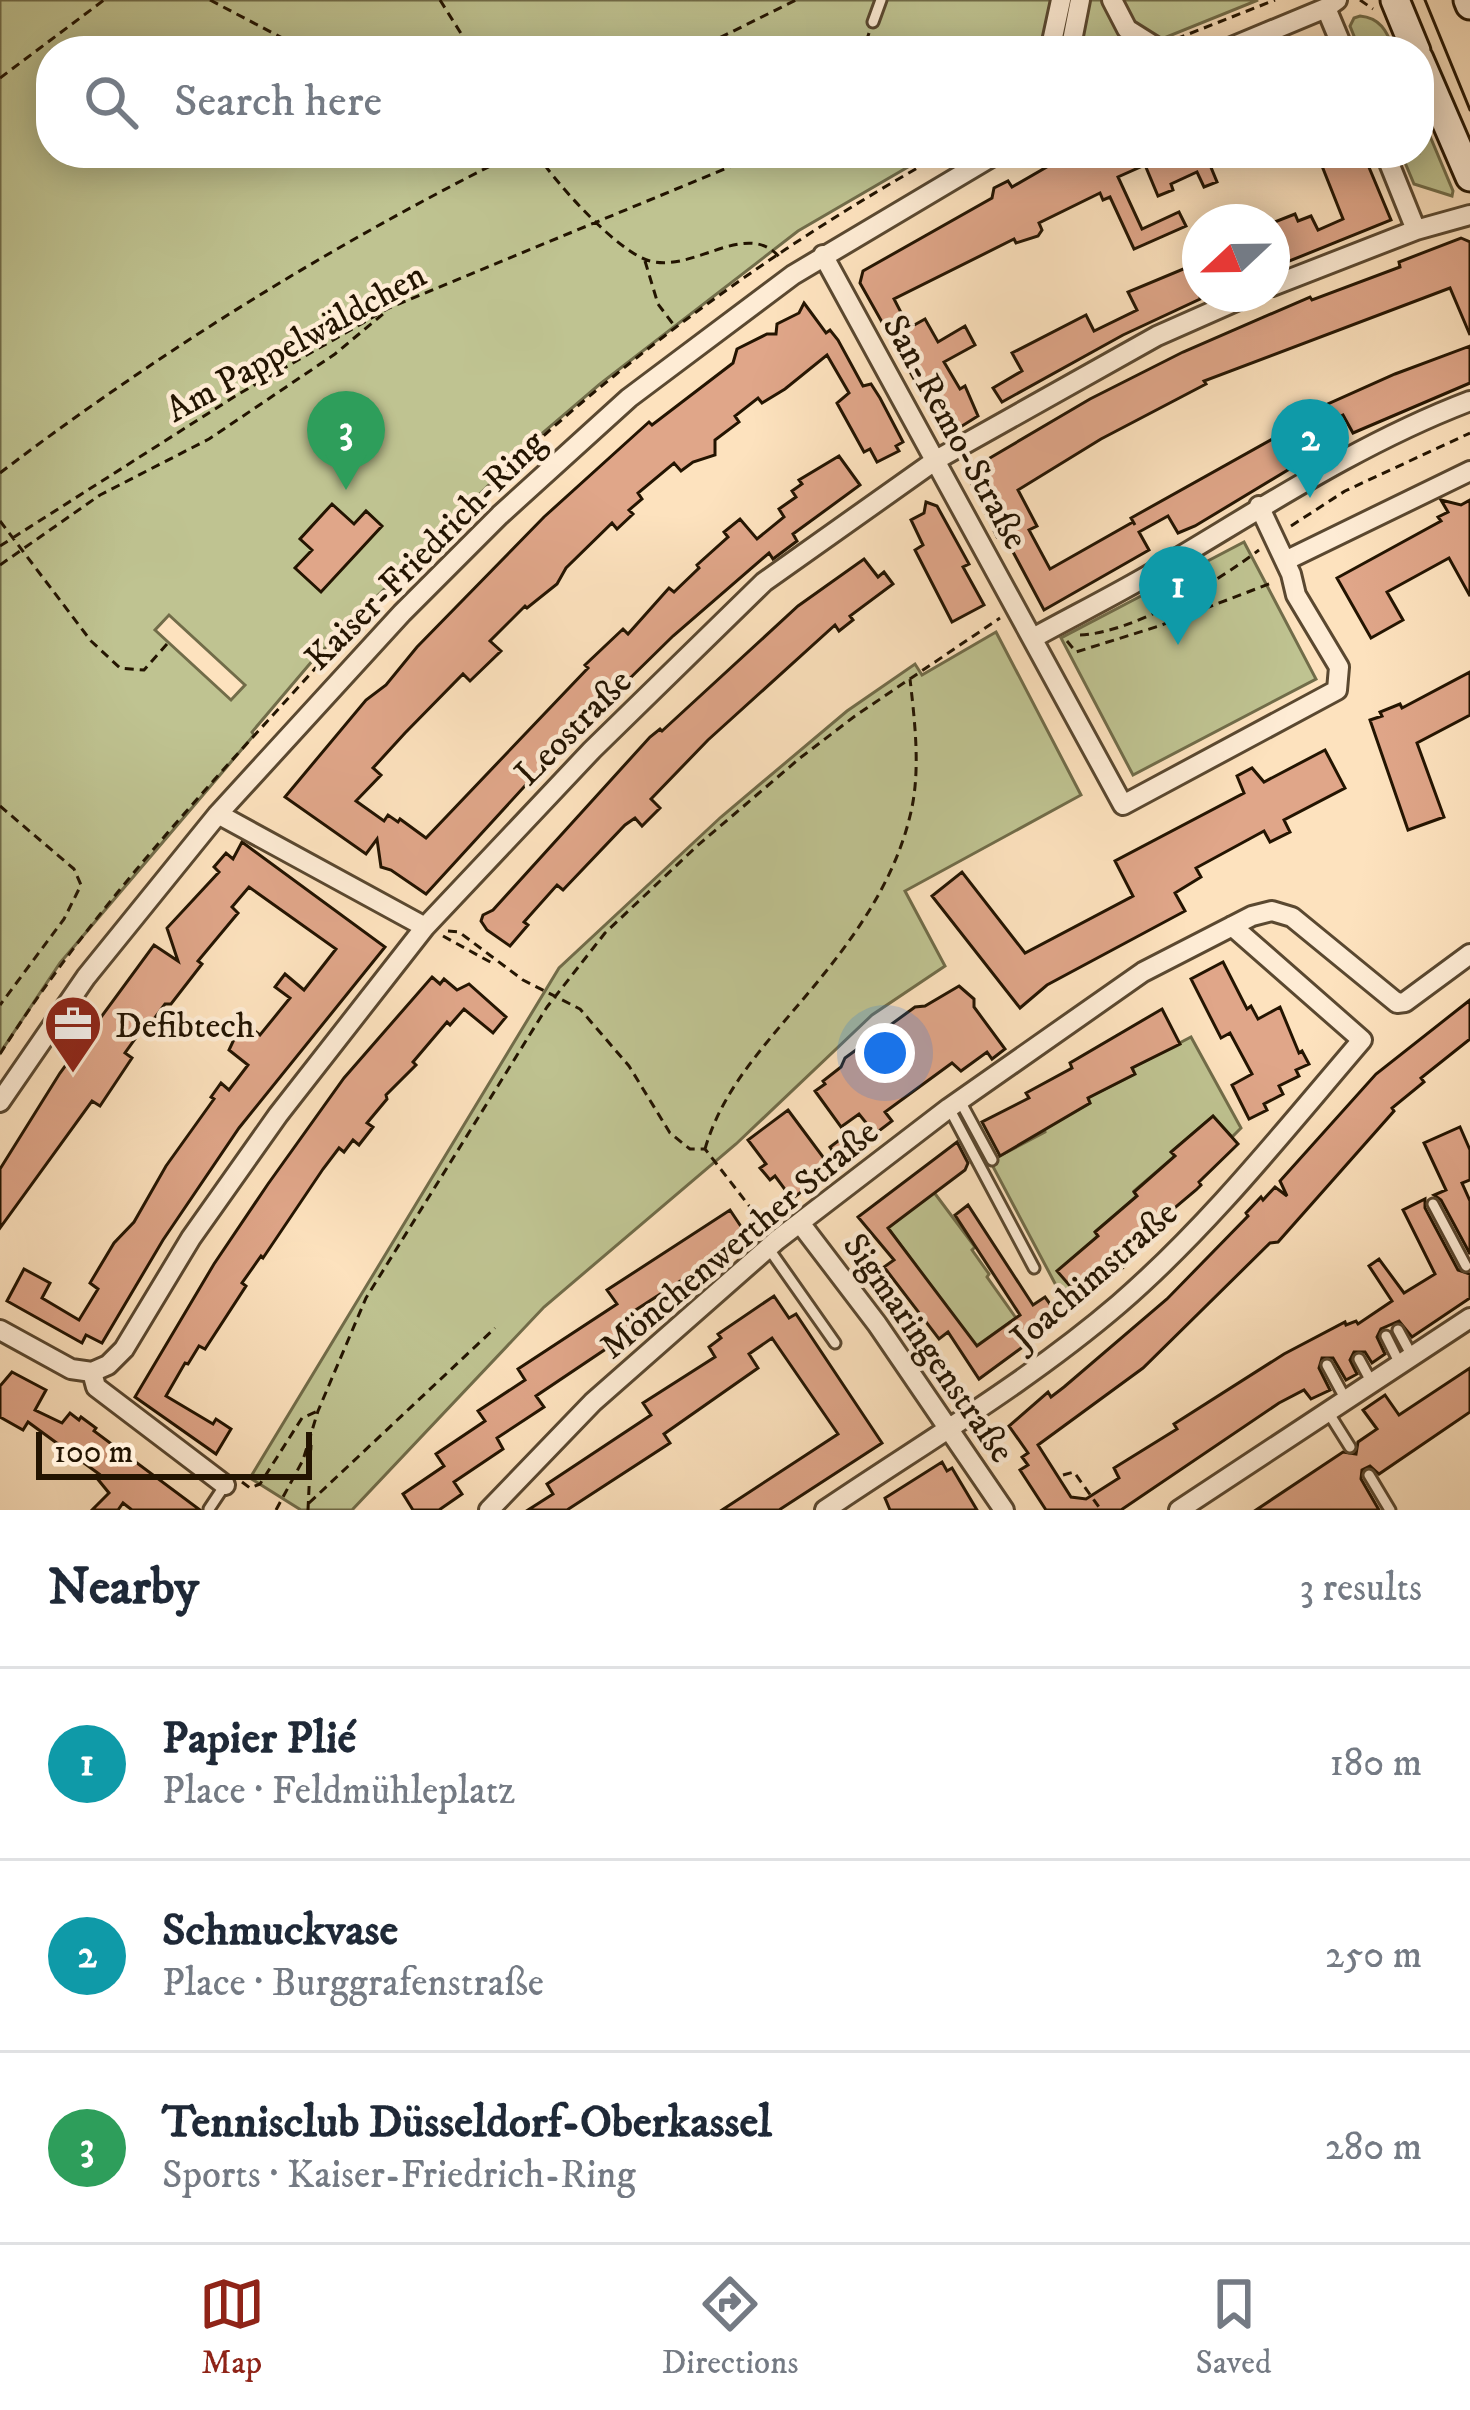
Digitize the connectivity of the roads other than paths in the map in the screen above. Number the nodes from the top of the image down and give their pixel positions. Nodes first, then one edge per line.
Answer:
1 (881, 0) edge
2 (1061, 0) edge
3 (1080, 0) edge
4 (1112, 0) edge
5 (1395, 0) edge
6 (1332, 4) edge
7 (873, 22) road end
8 (1053, 36) edge
9 (1073, 36) edge
10 (1138, 36) edge
11 (1257, 36) edge
12 (1340, 36) edge
13 (1410, 36) edge
14 (1434, 93) edge
15 (972, 168) edge
16 (1390, 168) edge
17 (1470, 177) edge
18 (1470, 215) edge
19 (1416, 230) junction
20 (823, 255) junction
21 (1290, 279) edge
22 (1213, 312) edge
23 (1470, 401) edge
24 (936, 460) junction
25 (1470, 471) edge
26 (1259, 506) junction
27 (1288, 567) junction
28 (1033, 638) junction
29 (218, 814) junction
30 (1232, 926) junction
31 (425, 927) junction
32 (1470, 954) edge
33 (0, 1102) edge
34 (955, 1105) junction
35 (992, 1160) dead end
36 (1433, 1204) dead end
37 (800, 1223) junction
38 (768, 1248) junction
39 (1466, 1266) dead end
40 (1034, 1268) dead end
41 (1470, 1318) edge
42 (0, 1330) edge
43 (1398, 1330) dead end
44 (1386, 1336) dead end
45 (835, 1343) dead end
46 (1359, 1359) dead end
47 (1406, 1360) junction
48 (1327, 1364) dead end
49 (92, 1372) junction
50 (1372, 1383) junction
51 (1346, 1400) junction
52 (1328, 1412) junction
53 (950, 1426) junction
54 (1351, 1447) dead end
55 (1369, 1475) dead end
56 (225, 1485) joint
57 (209, 1509) edge
58 (489, 1510) edge
59 (825, 1510) edge
60 (1004, 1510) edge
61 (1179, 1510) edge
62 (1390, 1510) edge

1 - 7 lane
2 - 8 street
3 - 9 street
4 - 10 street
5 - 13 main road
6 - 11 street
6 - 12 street
14 - 17 main road
15 - 20 street, Kaiser-Friedrich-Ring
16 - 19 street
18 - 19 street
19 - 21 street
20 - 24 street, San-Remo-Straße
20 - 29 street, Kaiser-Friedrich-Ring
22 - 24 street, Leostraße
23 - 26 street
24 - 28 street, San-Remo-Straße
24 - 31 street, Leostraße
25 - 27 street
26 - 27 street
26 - 28 street
27 - 28 street, San-Remo-Straße
29 - 31 street
29 - 33 street, Kaiser-Friedrich-Ring
30 - 32 street, Mönchenwerther Straße
30 - 34 street, Mönchenwerther Straße
30 - 53 street, Joachimstraße
31 - 49 street, Leostraße
34 - 35 lane
34 - 37 street, Mönchenwerther Straße
34 - 40 lane
36 - 39 lane
37 - 38 street, Mönchenwerther Straße
37 - 53 street, Sigmaringenstraße
38 - 45 lane
38 - 58 street, Mönchenwerther Straße
41 - 47 street
42 - 49 street
43 - 47 lane
44 - 47 lane
46 - 50 lane
47 - 50 street
48 - 51 lane
49 - 56 street
50 - 51 street
51 - 52 street
52 - 54 lane
52 - 61 street
53 - 59 street, Joachimstraße
53 - 60 street, Sigmaringenstraße
55 - 62 lane
56 - 57 lane

